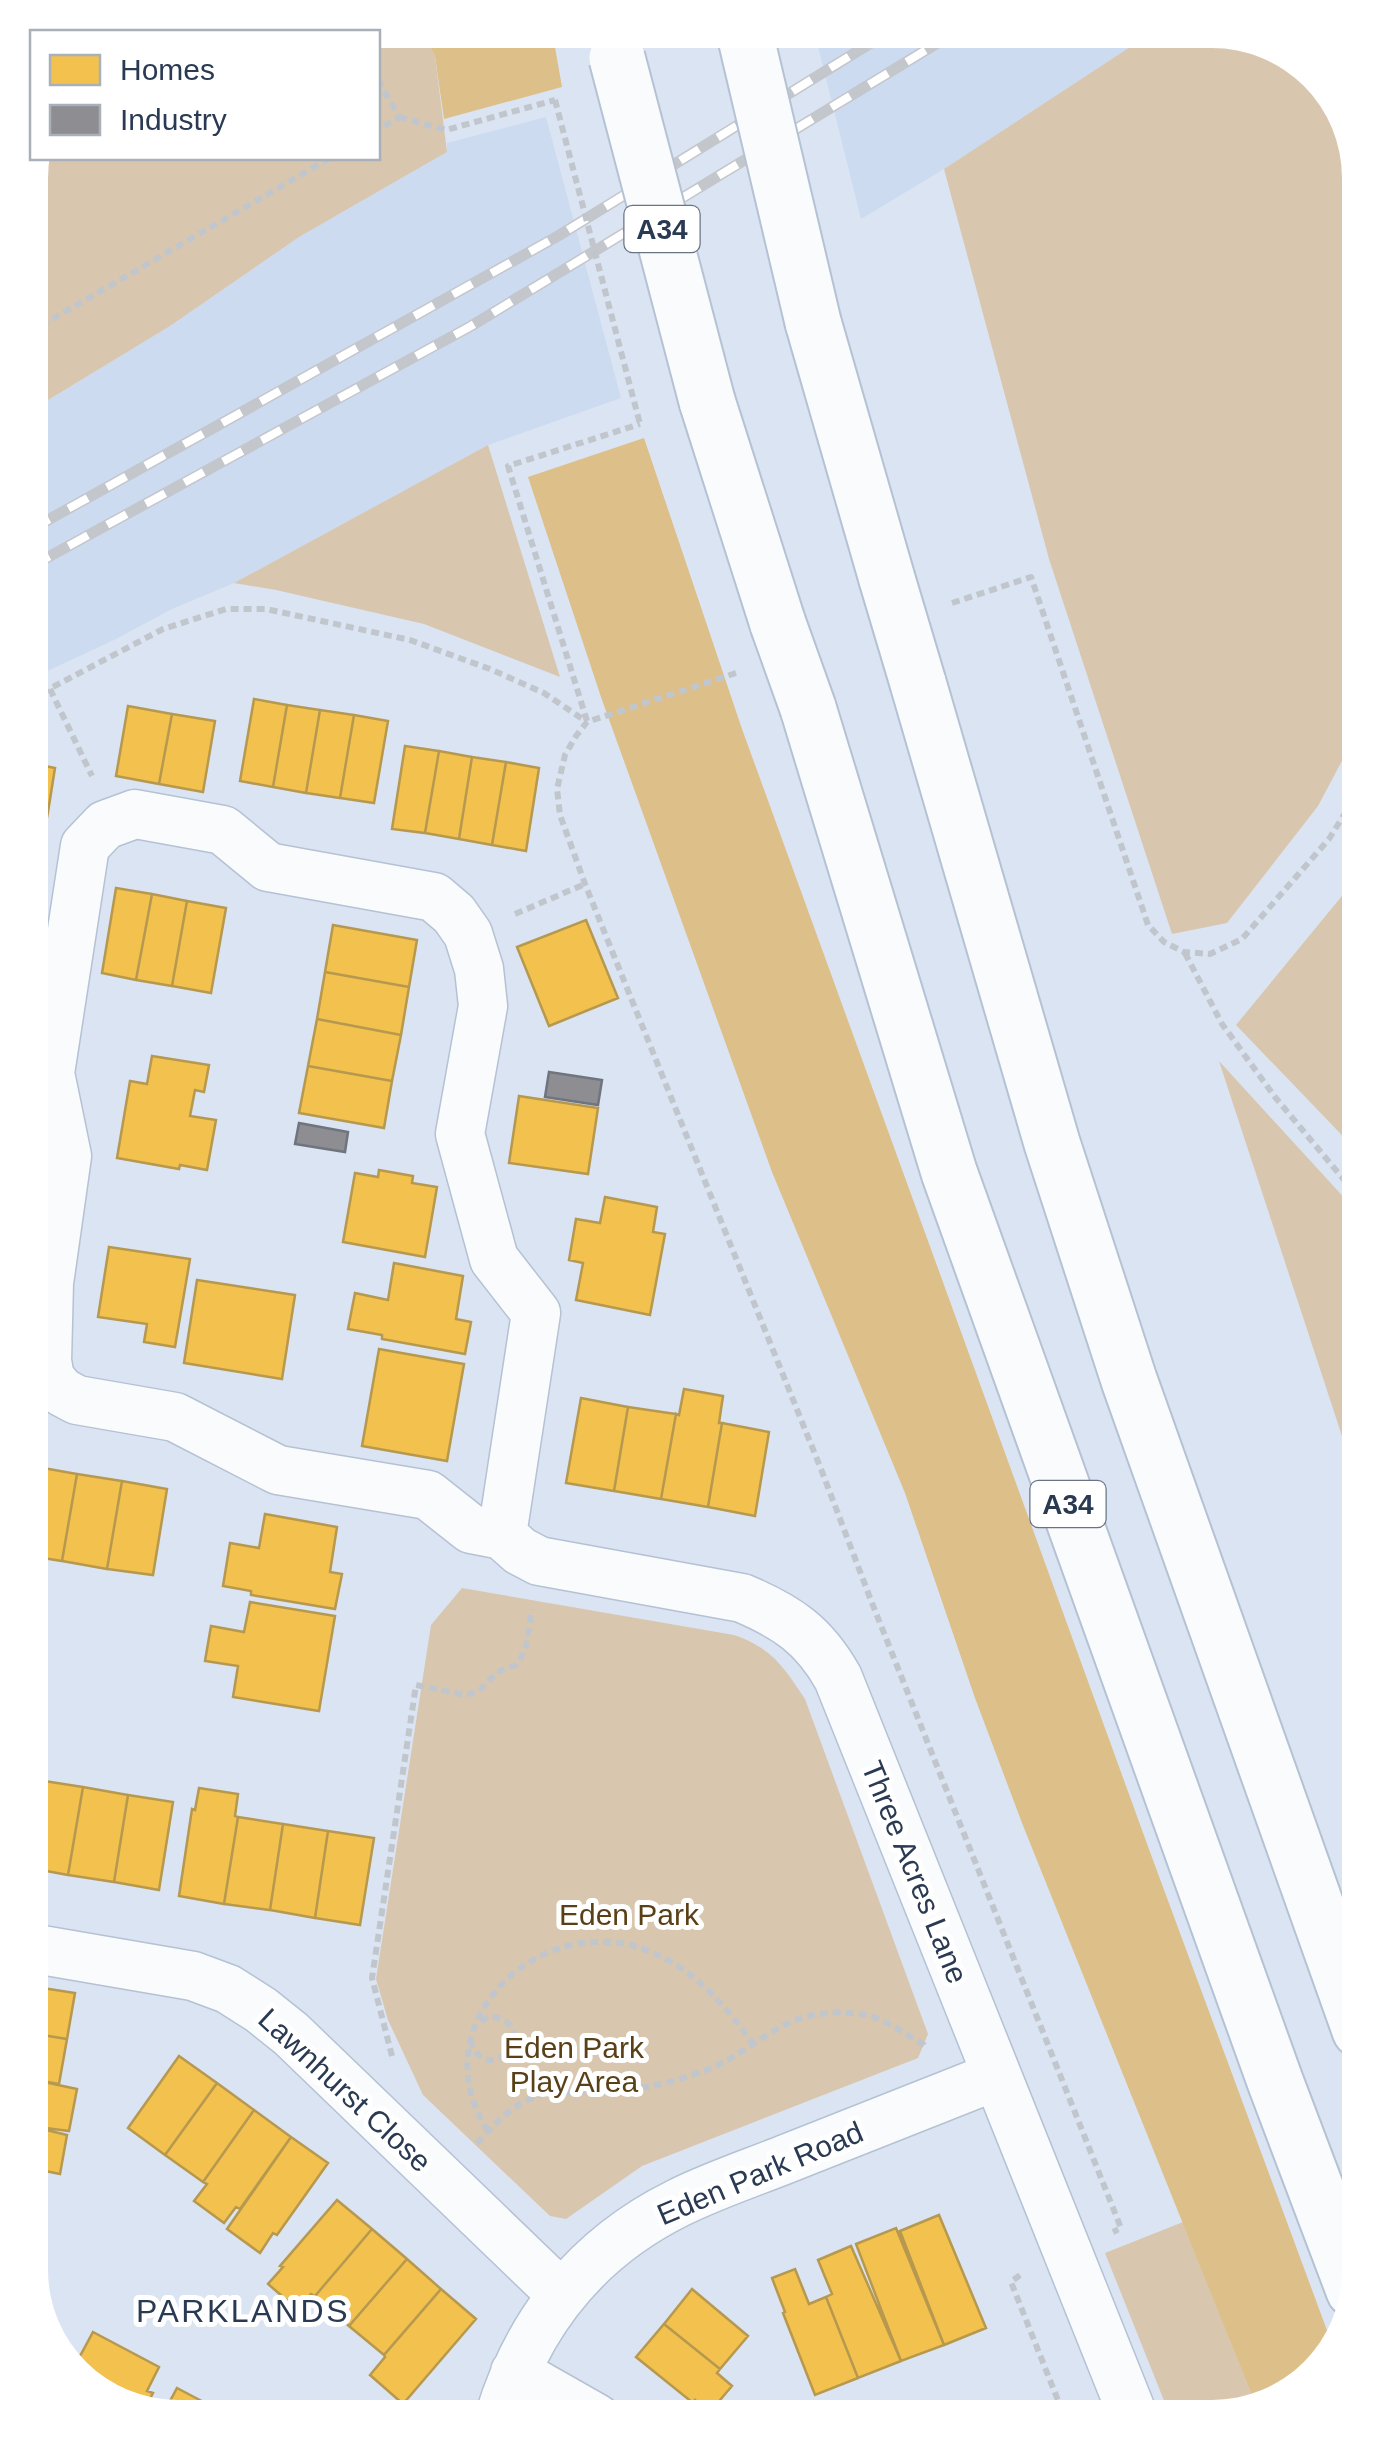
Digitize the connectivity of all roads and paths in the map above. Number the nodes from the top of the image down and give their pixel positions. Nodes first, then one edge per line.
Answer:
1 (613, 48) edge
2 (748, 48) edge
3 (380, 84) edge
4 (399, 118) junction
5 (380, 129) edge
6 (327, 160) edge
7 (48, 322) edge
8 (952, 603) dead end
9 (732, 675) dead end
10 (50, 689) joint
11 (587, 722) junction
12 (1342, 818) edge
13 (105, 825) junction
14 (585, 884) junction
15 (468, 934) junction
16 (1184, 952) junction
17 (1342, 1178) edge
18 (48, 1322) edge
19 (48, 1367) edge
20 (502, 1535) junction
21 (533, 1600) dead end
22 (48, 1951) edge
23 (1342, 1979) edge
24 (472, 2031) junction
25 (753, 2044) junction
26 (392, 2058) dead end
27 (932, 2058) dead end
28 (996, 2076) junction
29 (488, 2131) junction
30 (474, 2146) dead end
31 (1122, 2228) dead end
32 (1342, 2258) edge
33 (1030, 2267) dead end
34 (561, 2294) junction
35 (515, 2372) junction
36 (505, 2400) edge
37 (564, 2400) edge
38 (1058, 2400) edge
39 (1127, 2400) edge

1 - 32 highway, A34, bridge
2 - 23 highway, bridge
3 - 4 path
4 - 5 path
4 - 11 path, bridge
6 - 7 path
8 - 16 path
9 - 11 path
10 - 11 path
10 - 13 path
11 - 14 path
12 - 16 path
13 - 15 street
13 - 18 street, Three Acres Lane
14 - 15 path
14 - 31 path
15 - 20 street
16 - 17 path
19 - 20 street, Three Acres Lane
20 - 28 street, Three Acres Lane
21 - 26 path
22 - 34 street, Lawnhurst Close
24 - 24 path
24 - 25 path
24 - 29 path
25 - 27 path
25 - 29 path
28 - 34 street, Eden Park Road
28 - 39 street, Three Acres Lane
29 - 30 path
33 - 38 path
34 - 35 street, Eden Park Road
35 - 36 street, Eden Park Road
35 - 37 street

